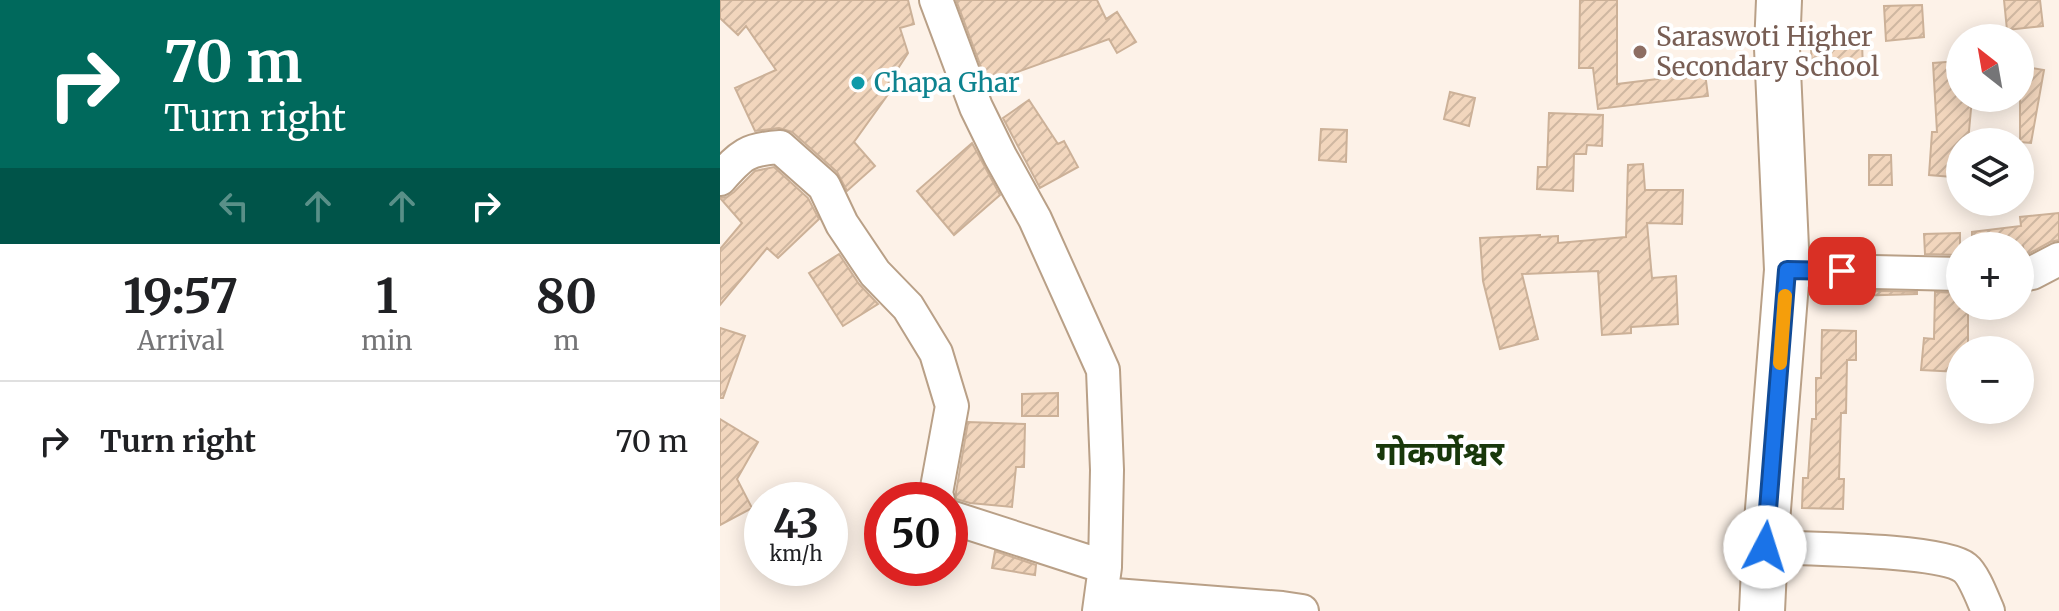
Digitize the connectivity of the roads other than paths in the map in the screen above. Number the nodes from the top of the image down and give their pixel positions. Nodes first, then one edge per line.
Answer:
1 (936, 0) edge
2 (1779, 0) edge
3 (720, 179) edge
4 (2059, 259) edge
5 (1787, 270) junction
6 (2034, 272) edge
7 (1946, 274) edge
8 (938, 482) edge
9 (968, 526) edge
10 (1765, 547) junction
11 (1102, 591) edge
12 (1302, 611) edge
13 (1762, 611) edge
14 (1988, 611) edge

1 - 11 street
2 - 5 main road
3 - 8 street
4 - 6 street
5 - 7 street
5 - 10 main road
9 - 11 street
10 - 13 main road
10 - 14 street
11 - 12 street

